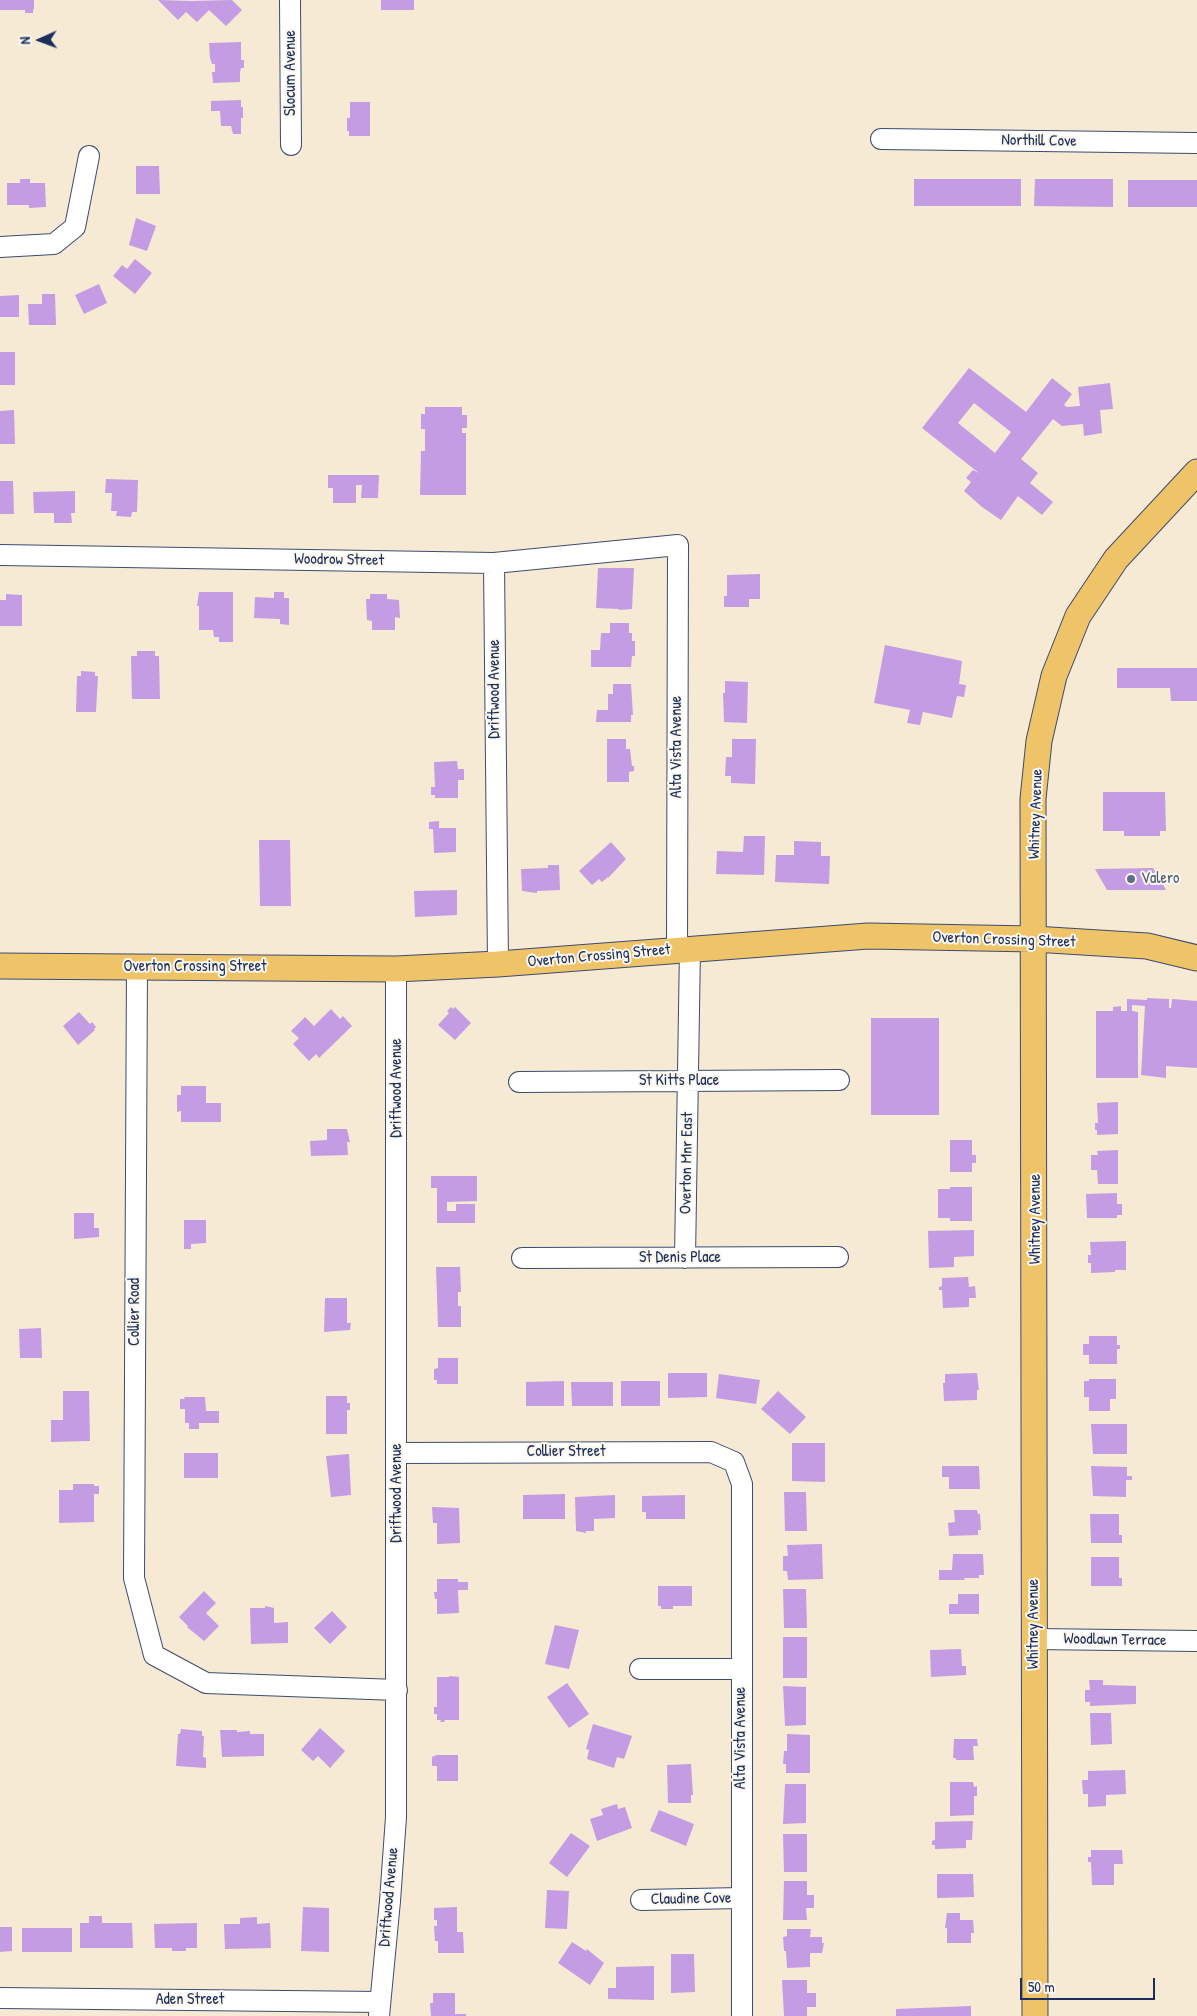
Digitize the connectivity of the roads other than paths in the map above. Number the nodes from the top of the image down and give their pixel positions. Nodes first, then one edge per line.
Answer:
1 (290, 0) edge
2 (882, 139) dead end
3 (1197, 143) edge
4 (291, 146) dead end
5 (88, 156) dead end
6 (0, 247) edge
7 (1197, 472) edge
8 (678, 545) joint
9 (0, 555) edge
10 (494, 563) junction
11 (1034, 939) junction
12 (683, 949) junction
13 (1197, 958) edge
14 (498, 964) junction
15 (0, 966) edge
16 (137, 967) junction
17 (396, 969) junction
18 (839, 1080) dead end
19 (688, 1081) junction
20 (519, 1082) dead end
21 (838, 1257) dead end
22 (522, 1258) dead end
23 (686, 1258) junction
24 (397, 1453) junction
25 (734, 1462) joint
26 (1034, 1639) junction
27 (1197, 1641) edge
28 (741, 1669) junction
29 (640, 1670) dead end
30 (397, 1690) junction
31 (741, 1898) junction
32 (641, 1900) dead end
33 (0, 1998) edge
34 (379, 2009) edge
35 (742, 2016) edge
36 (1035, 2016) edge

1 - 4 street, Slocum Avenue
2 - 3 street, Northill Cove
5 - 6 street
7 - 11 main road, Whitney Avenue
8 - 10 street, Woodrow Street
8 - 12 street, Alta Vista Avenue
9 - 10 street, Woodrow Street
10 - 14 street, Driftwood Avenue
11 - 12 main road, Overton Crossing Street
11 - 13 main road, Overton Crossing Street
11 - 26 main road, Whitney Avenue
12 - 14 main road, Overton Crossing Street
12 - 19 street, Overton Mnr East
14 - 17 main road, Overton Crossing Street
15 - 16 main road, Overton Crossing Street
16 - 17 main road, Overton Crossing Street
16 - 30 street, Collier Road
17 - 24 street, Driftwood Avenue
18 - 19 street, St Kitts Place
19 - 20 street, St Kitts Place
19 - 23 street, Overton Mnr East
21 - 23 street, St Denis Place
22 - 23 street, St Denis Place
24 - 25 street, Collier Street
24 - 30 street, Driftwood Avenue
25 - 28 street, Alta Vista Avenue
26 - 27 street, Woodlawn Terrace
26 - 36 main road, Whitney Avenue
28 - 29 street
28 - 31 street, Alta Vista Avenue
30 - 34 street, Driftwood Avenue
31 - 32 street, Claudine Cove
31 - 35 street, Alta Vista Avenue
33 - 34 street, Aden Street

